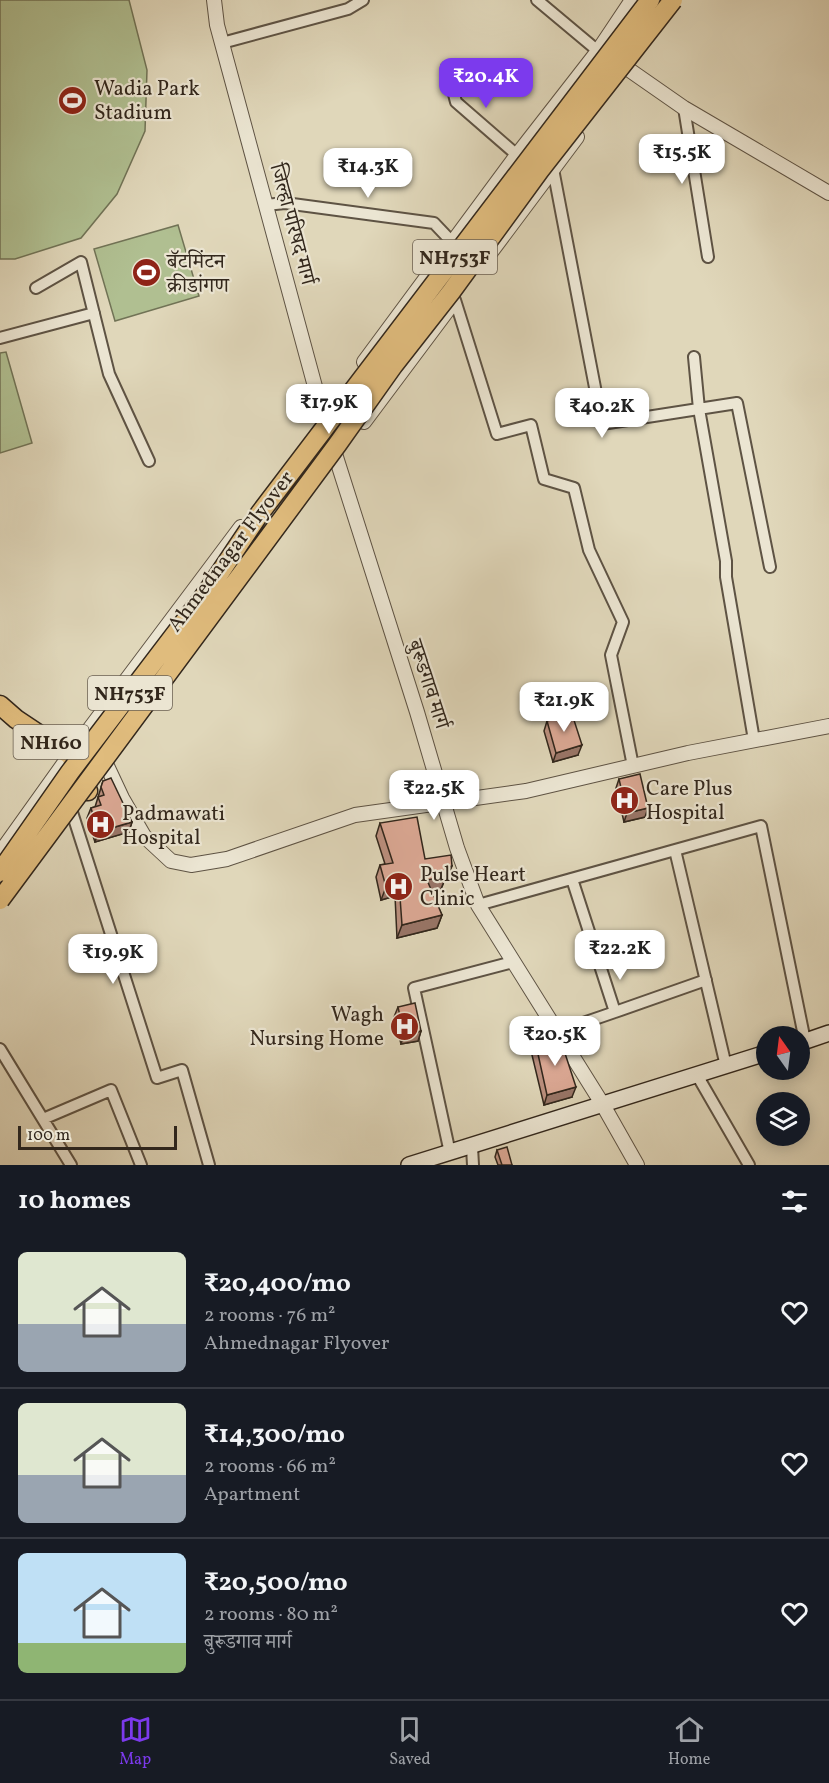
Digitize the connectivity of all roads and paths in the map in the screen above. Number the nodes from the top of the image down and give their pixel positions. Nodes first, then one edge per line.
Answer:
1 (214, 0) edge
2 (363, 0) edge
3 (632, 0) edge
4 (650, 0) edge
5 (673, 0) edge
6 (682, 0) edge
7 (541, 1) edge
8 (222, 43) junction
9 (598, 51) junction
10 (447, 67) dead end
11 (628, 69) junction
12 (684, 108) junction
13 (517, 155) junction
14 (553, 169) junction
15 (829, 193) edge
16 (266, 205) junction
17 (452, 242) junction
18 (708, 257) dead end
19 (36, 288) dead end
20 (455, 300) junction
21 (94, 313) junction
22 (0, 338) edge
23 (694, 357) dead end
24 (699, 409) junction
25 (323, 416) junction
26 (337, 459) junction
27 (149, 461) dead end
28 (771, 567) dead end
29 (0, 705) edge
30 (829, 726) edge
31 (754, 740) junction
32 (70, 755) junction
33 (107, 766) junction
34 (633, 766) junction
35 (59, 772) junction
36 (88, 791) junction
37 (444, 803) junction
38 (72, 811) junction
39 (675, 850) junction
40 (0, 853) edge
41 (0, 872) edge
42 (572, 879) junction
43 (0, 900) edge
44 (478, 905) junction
45 (0, 911) edge
46 (513, 962) junction
47 (706, 980) junction
48 (615, 1012) junction
49 (799, 1026) edge
50 (557, 1032) junction
51 (829, 1033) edge
52 (810, 1039) edge
53 (0, 1049) edge
54 (756, 1056) edge
55 (726, 1066) junction
56 (697, 1075) junction
57 (603, 1105) junction
58 (43, 1119) junction
59 (472, 1147) junction
60 (450, 1153) junction
61 (71, 1165) edge
62 (141, 1165) edge
63 (209, 1165) edge
64 (409, 1165) edge
65 (473, 1165) edge
66 (637, 1165) edge
67 (749, 1165) edge

1 - 8 street, जिल्हा परिषद मार्ग
2 - 8 street
3 - 9 street
4 - 41 highway, Ahmednagar Flyover / NH753F, bridge
5 - 43 highway, Ahmednagar Flyover / NH753F, bridge
6 - 11 street
7 - 9 street
8 - 16 street, जिल्हा परिषद मार्ग
9 - 13 street
10 - 13 street
11 - 12 street
11 - 14 street
12 - 15 street
12 - 18 street
13 - 17 street
14 - 20 street
14 - 24 street
16 - 17 street
16 - 25 street, जिल्हा परिषद मार्ग
17 - 25 street
19 - 21 street
20 - 26 street
20 - 34 street
21 - 22 street
21 - 27 street
23 - 24 street
24 - 28 street
24 - 31 street
25 - 26 street, जिल्हा परिषद मार्ग
25 - 32 street
26 - 33 street
26 - 37 street, बुरूडगाव मार्ग
29 - 32 highway, NH160
30 - 31 street
31 - 34 street
32 - 35 street
32 - 36 highway, NH160
33 - 36 street
33 - 37 street
34 - 37 street
35 - 38 street
35 - 40 street
36 - 38 street
37 - 44 street, बुरूडगाव मार्ग
38 - 45 street
38 - 63 street
39 - 42 street
39 - 47 street
39 - 49 street
42 - 44 street
42 - 48 street
44 - 46 street, बुरूडगाव मार्ग
46 - 50 street, बुरूडगाव मार्ग
46 - 60 street
47 - 48 street
47 - 55 street
48 - 50 street
50 - 57 street, बुरूडगाव मार्ग
51 - 52 main road
53 - 58 street
54 - 55 main road
55 - 56 main road
56 - 57 main road
56 - 67 street
57 - 59 main road
57 - 66 street, बुरूडगाव मार्ग
58 - 61 street
58 - 62 street
59 - 60 main road
59 - 65 street
60 - 64 main road

